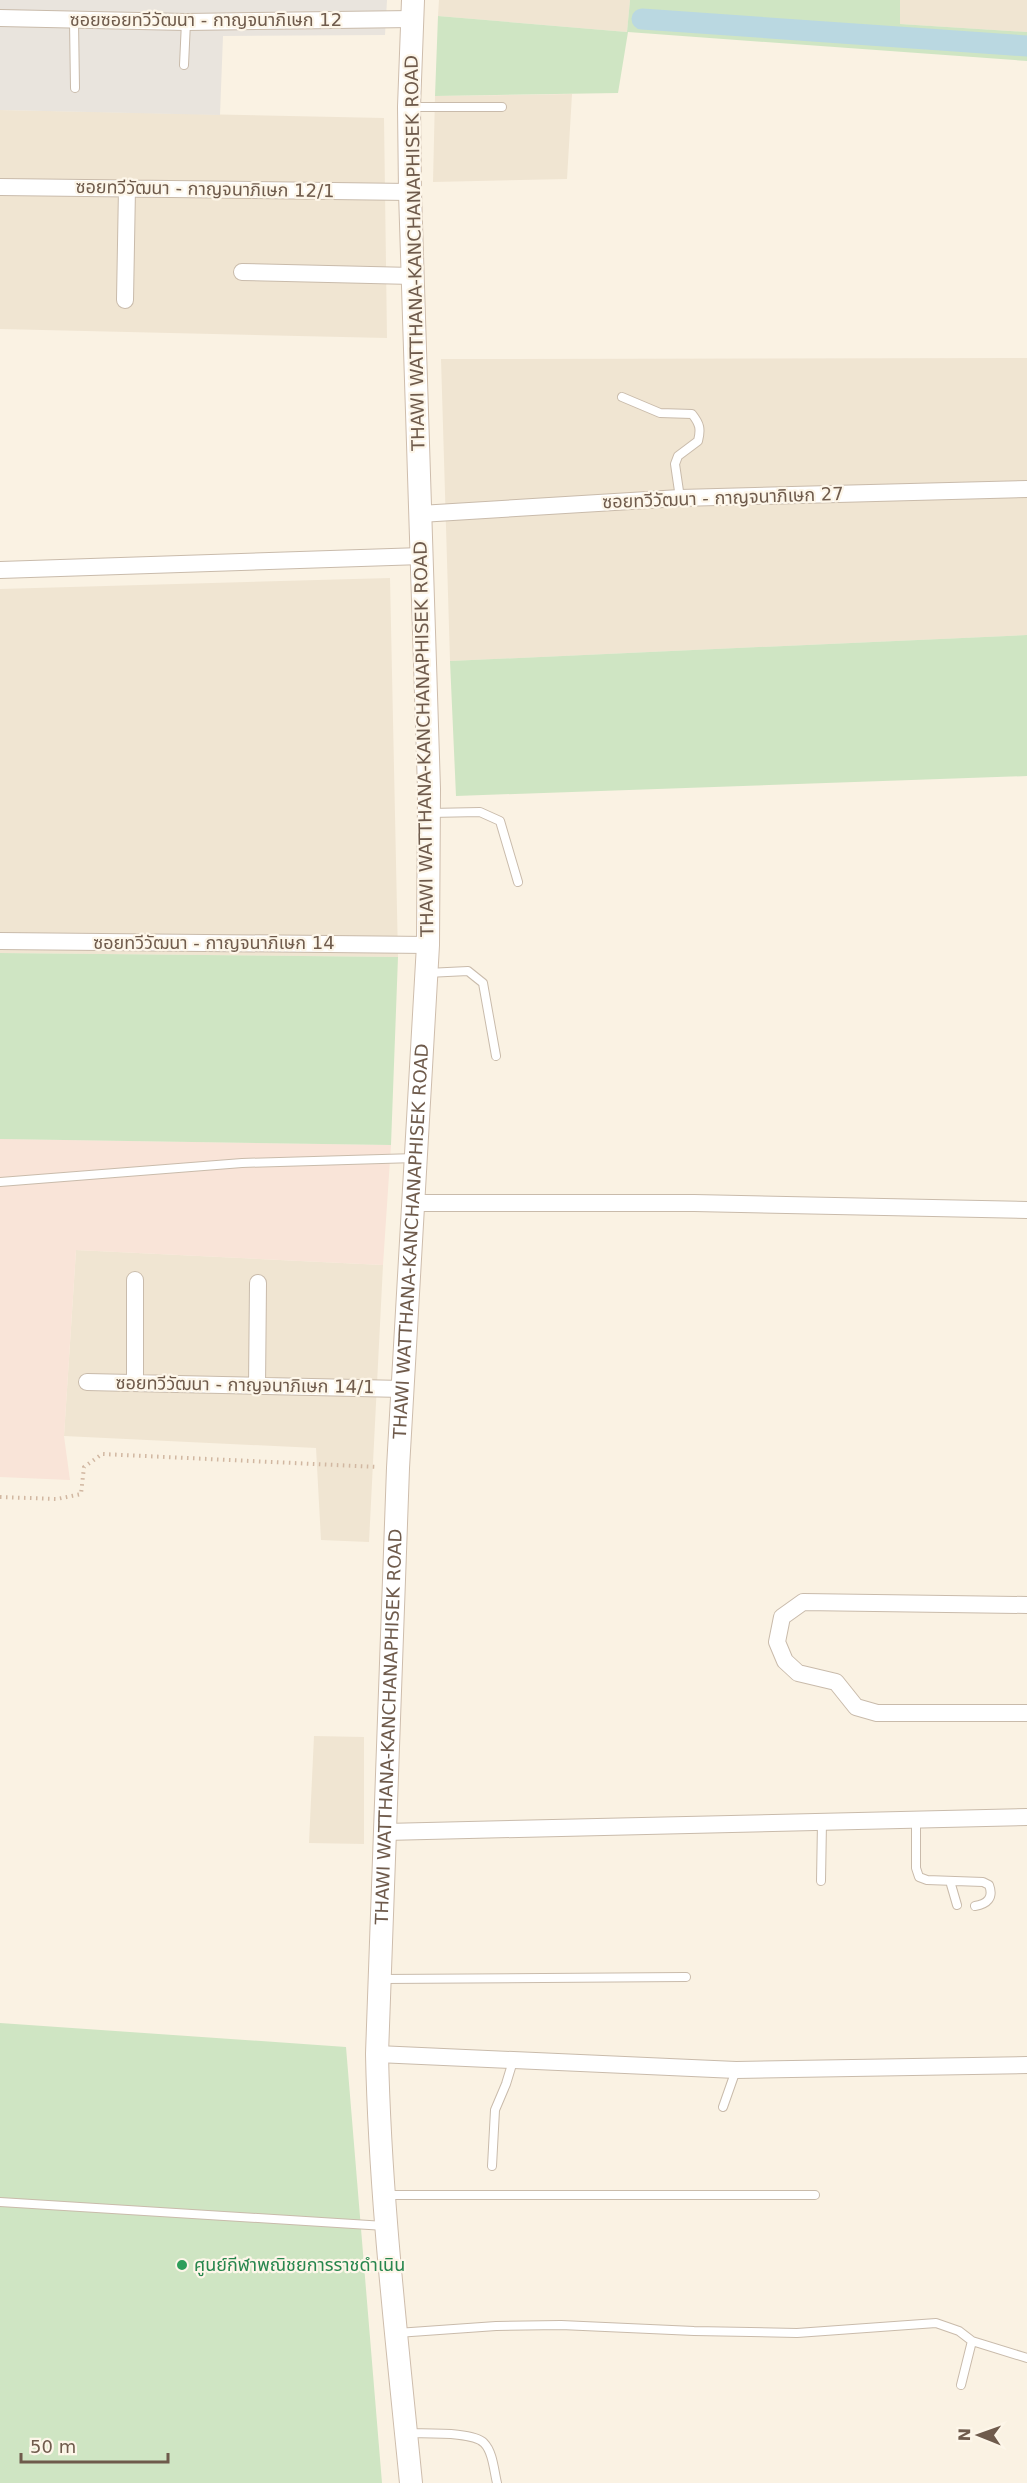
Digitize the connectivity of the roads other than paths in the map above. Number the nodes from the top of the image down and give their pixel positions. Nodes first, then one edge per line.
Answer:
1 (413, 10) edge
2 (0, 18) edge
3 (74, 21) junction
4 (186, 22) junction
5 (184, 65) dead end
6 (75, 88) dead end
7 (410, 107) junction
8 (502, 107) dead end
9 (0, 187) edge
10 (127, 189) junction
11 (410, 192) junction
12 (242, 272) dead end
13 (413, 276) junction
14 (125, 300) dead end
15 (622, 397) dead end
16 (1027, 489) edge
17 (680, 498) junction
18 (420, 514) junction
19 (422, 556) junction
20 (0, 570) edge
21 (429, 813) junction
22 (518, 882) dead end
23 (0, 941) edge
24 (428, 945) junction
25 (426, 973) junction
26 (496, 1056) dead end
27 (417, 1158) junction
28 (0, 1182) edge
29 (415, 1203) junction
30 (1027, 1210) edge
31 (135, 1280) dead end
32 (258, 1283) dead end
33 (87, 1382) dead end
34 (135, 1383) junction
35 (257, 1386) junction
36 (403, 1389) junction
37 (1027, 1605) edge
38 (1027, 1713) edge
39 (1027, 1817) edge
40 (916, 1820) junction
41 (822, 1822) junction
42 (385, 1832) junction
43 (821, 1881) dead end
44 (950, 1881) junction
45 (957, 1905) dead end
46 (975, 1906) dead end
47 (686, 1977) dead end
48 (378, 1979) junction
49 (377, 2054) junction
50 (513, 2061) junction
51 (1027, 2065) edge
52 (736, 2070) junction
53 (723, 2107) dead end
54 (492, 2166) dead end
55 (383, 2195) junction
56 (815, 2195) dead end
57 (0, 2202) edge
58 (385, 2226) junction
59 (396, 2332) junction
60 (972, 2341) junction
61 (1027, 2358) edge
62 (961, 2385) dead end
63 (406, 2433) junction
64 (411, 2483) edge
65 (497, 2483) edge

1 - 4 street, ซอยซอยทวีวัฒนา - กาญจนาภิเษก 12
1 - 7 street, THAWI WATTHANA-KANCHANAPHISEK ROAD
2 - 3 street, ซอยซอยทวีวัฒนา - กาญจนาภิเษก 12
3 - 4 street, ซอยซอยทวีวัฒนา - กาญจนาภิเษก 12
3 - 6 lane
4 - 5 lane
7 - 8 lane
7 - 11 street, THAWI WATTHANA-KANCHANAPHISEK ROAD
9 - 10 street, ซอยทวีวัฒนา - กาญจนาภิเษก 12/1
10 - 11 street, ซอยทวีวัฒนา - กาญจนาภิเษก 12/1
10 - 14 street
11 - 13 street, THAWI WATTHANA-KANCHANAPHISEK ROAD
12 - 13 street
13 - 18 street, THAWI WATTHANA-KANCHANAPHISEK ROAD
15 - 17 lane
16 - 17 street, ซอยทวีวัฒนา - กาญจนาภิเษก 27
17 - 18 street, ซอยทวีวัฒนา - กาญจนาภิเษก 27
18 - 19 street, THAWI WATTHANA-KANCHANAPHISEK ROAD
19 - 20 street
19 - 21 street, THAWI WATTHANA-KANCHANAPHISEK ROAD
21 - 22 lane
21 - 24 street, THAWI WATTHANA-KANCHANAPHISEK ROAD
23 - 24 street, ซอยทวีวัฒนา - กาญจนาภิเษก 14
24 - 25 street, THAWI WATTHANA-KANCHANAPHISEK ROAD
25 - 26 lane
25 - 27 street, THAWI WATTHANA-KANCHANAPHISEK ROAD
27 - 28 lane
27 - 29 street, THAWI WATTHANA-KANCHANAPHISEK ROAD
29 - 30 street
29 - 36 street, THAWI WATTHANA-KANCHANAPHISEK ROAD
31 - 34 street
32 - 35 street
33 - 34 street, ซอยทวีวัฒนา - กาญจนาภิเษก 14/1
34 - 35 street, ซอยทวีวัฒนา - กาญจนาภิเษก 14/1
35 - 36 street, ซอยทวีวัฒนา - กาญจนาภิเษก 14/1
36 - 42 street, THAWI WATTHANA-KANCHANAPHISEK ROAD
37 - 38 street
39 - 40 street
40 - 41 street
40 - 44 lane
41 - 42 street
41 - 43 lane
42 - 48 street, THAWI WATTHANA-KANCHANAPHISEK ROAD
44 - 45 lane
44 - 46 lane
47 - 48 lane
48 - 49 street, THAWI WATTHANA-KANCHANAPHISEK ROAD
49 - 50 street
49 - 55 street, THAWI WATTHANA-KANCHANAPHISEK ROAD
50 - 52 street
50 - 54 lane
51 - 52 street
52 - 53 lane
55 - 56 lane
55 - 58 street, THAWI WATTHANA-KANCHANAPHISEK ROAD
57 - 58 lane
58 - 59 street, THAWI WATTHANA-KANCHANAPHISEK ROAD
59 - 60 lane
59 - 63 street, THAWI WATTHANA-KANCHANAPHISEK ROAD
60 - 61 lane
60 - 62 lane
63 - 64 street, THAWI WATTHANA-KANCHANAPHISEK ROAD
63 - 65 lane

